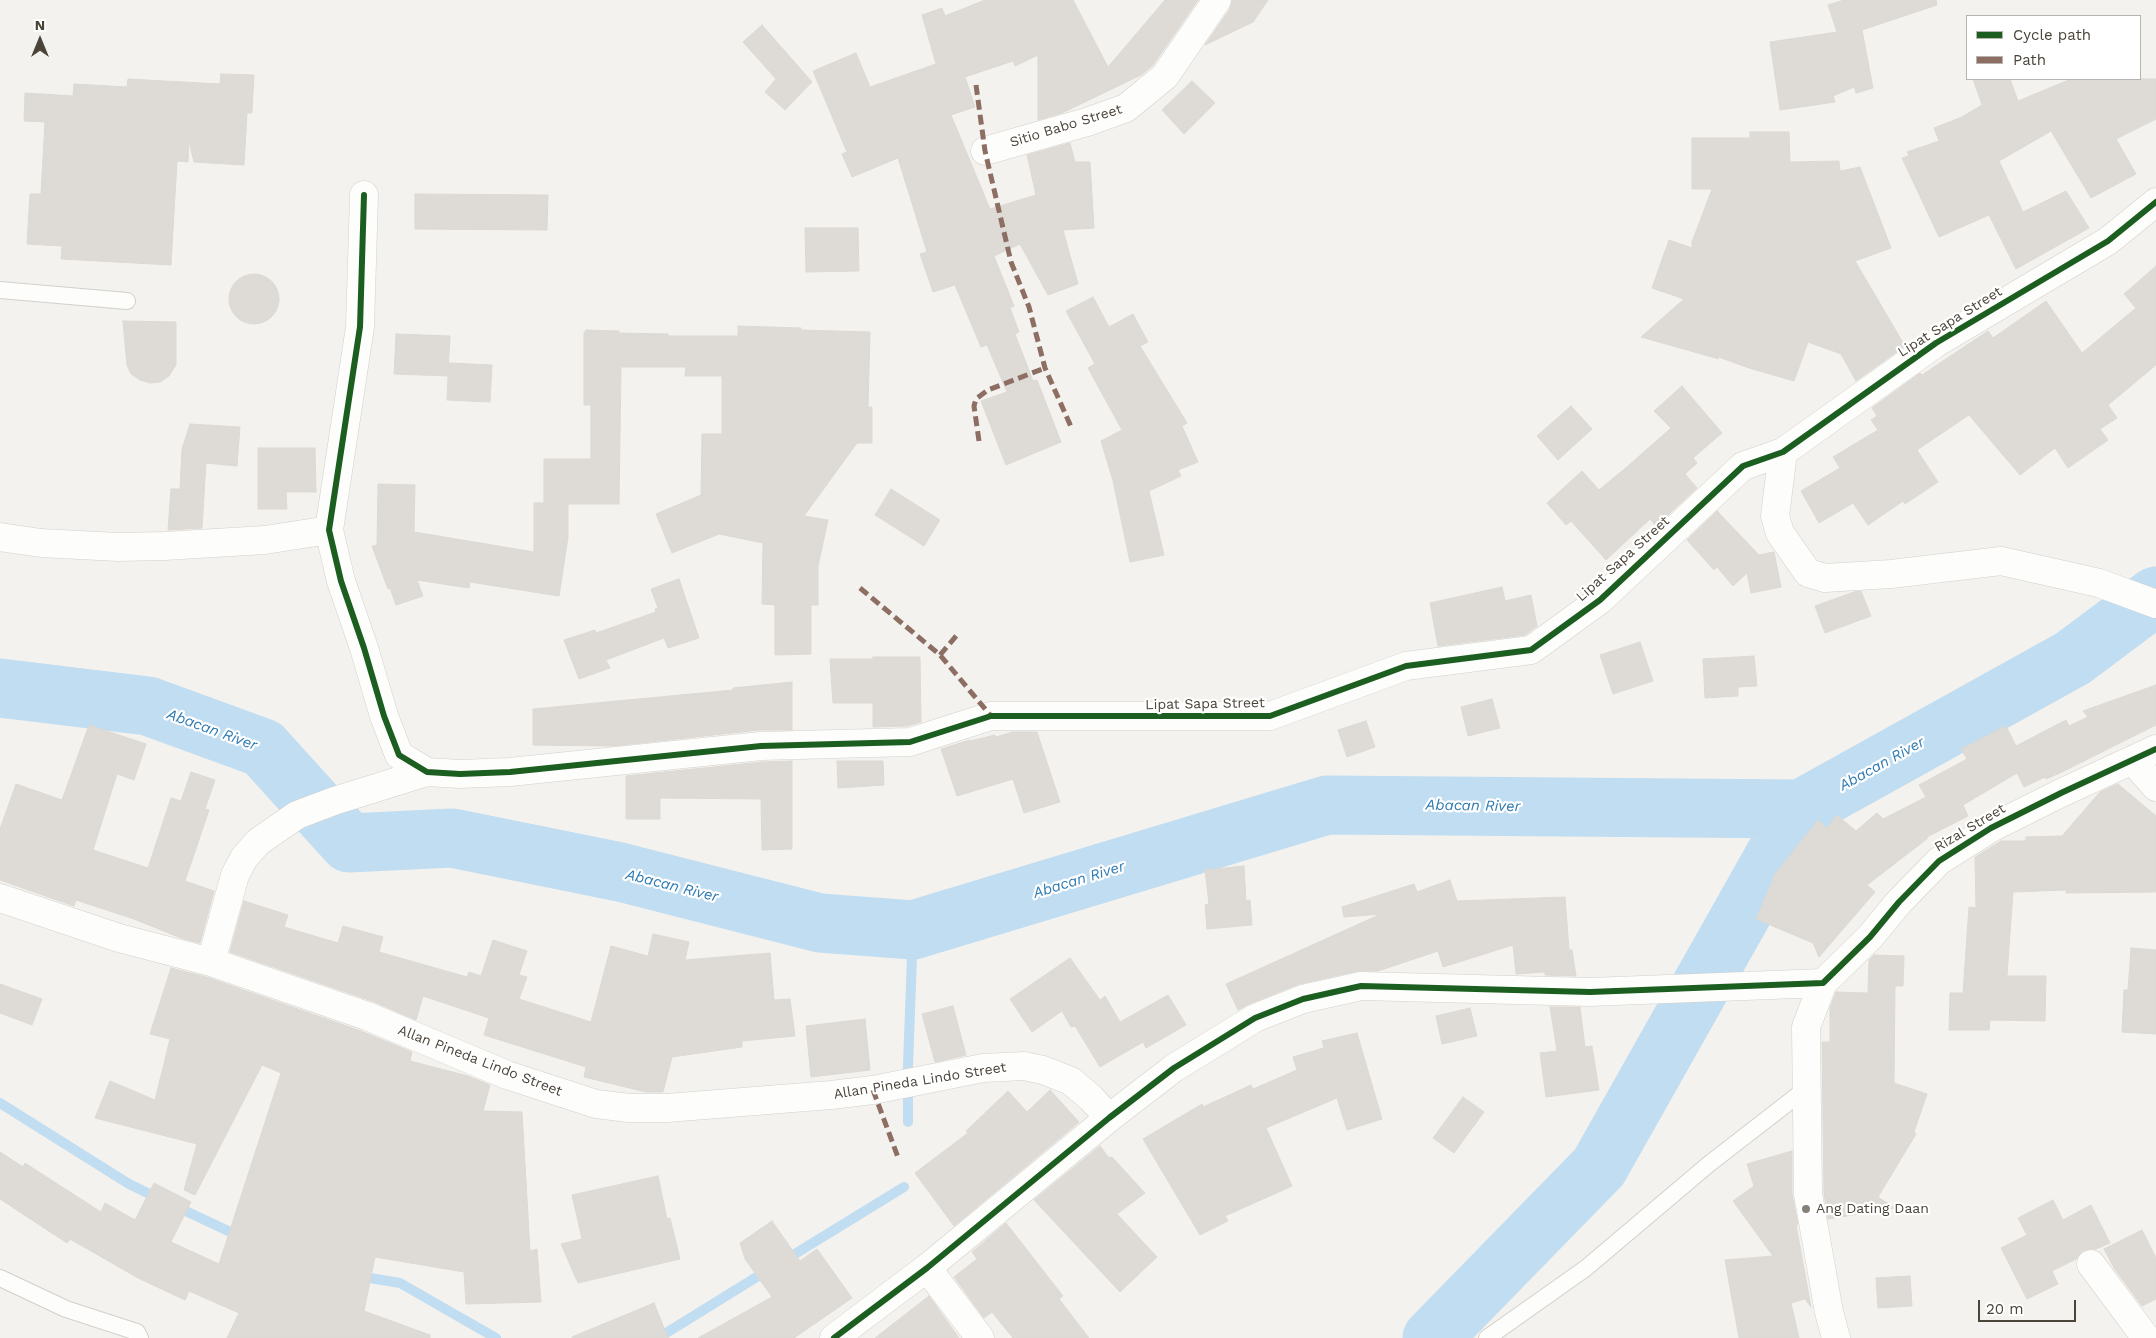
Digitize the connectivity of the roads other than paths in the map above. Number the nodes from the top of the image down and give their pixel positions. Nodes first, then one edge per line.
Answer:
1 (1217, 0) edge
2 (985, 151) dead end
3 (364, 195) dead end
4 (2156, 202) edge
5 (0, 290) edge
6 (127, 301) dead end
7 (1783, 452) junction
8 (329, 530) junction
9 (0, 537) edge
10 (2156, 604) edge
11 (2144, 755) edge
12 (427, 772) junction
13 (2156, 787) edge
14 (0, 898) edge
15 (211, 962) junction
16 (1814, 984) junction
17 (1806, 1088) junction
18 (1109, 1118) junction
19 (2091, 1264) dead end
20 (927, 1268) junction
21 (0, 1278) edge
22 (140, 1338) edge
23 (834, 1338) edge
24 (980, 1338) edge
25 (1487, 1338) edge
26 (1836, 1338) edge
27 (2146, 1338) edge

1 - 2 street, Sitio Babo Street
3 - 8 street
4 - 7 street, Lipat Sapa Street
5 - 6 lane
7 - 10 street
7 - 12 street, Lipat Sapa Street
8 - 9 street
8 - 12 street
11 - 13 street
11 - 16 street, Rizal Street
12 - 15 street
14 - 15 street, Allan Pineda Lindo Street
15 - 18 street, Allan Pineda Lindo Street
16 - 17 street
16 - 18 street
17 - 25 lane
17 - 26 street
18 - 20 street
19 - 27 street
20 - 23 street
20 - 24 street
21 - 22 lane

